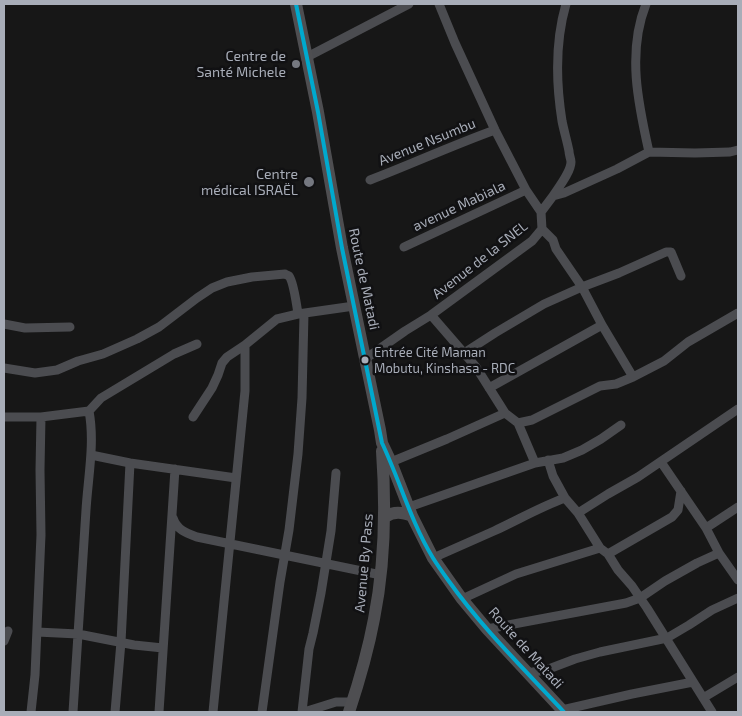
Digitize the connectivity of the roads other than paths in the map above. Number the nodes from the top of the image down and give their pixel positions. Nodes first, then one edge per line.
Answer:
1 (296, 4) edge
2 (409, 4) edge
3 (438, 4) edge
4 (566, 4) edge
5 (646, 4) edge
6 (307, 57) junction
7 (495, 130) junction
8 (738, 150) edge
9 (649, 152) junction
10 (370, 180) dead end
11 (526, 190) junction
12 (553, 196) junction
13 (541, 212) junction
14 (542, 229) junction
15 (404, 247) dead end
16 (682, 276) dead end
17 (582, 286) junction
18 (354, 306) junction
19 (738, 313) edge
20 (301, 314) junction
21 (431, 315) junction
22 (4, 324) edge
23 (602, 325) junction
24 (70, 327) dead end
25 (196, 344) dead end
26 (245, 345) junction
27 (464, 353) junction
28 (365, 359) junction
29 (4, 368) edge
30 (633, 377) junction
31 (489, 388) junction
32 (738, 409) edge
33 (89, 411) junction
34 (505, 413) junction
35 (41, 416) junction
36 (193, 417) dead end
37 (4, 418) edge
38 (518, 423) junction
39 (621, 426) dead end
40 (382, 443) junction
41 (91, 455) junction
42 (548, 460) junction
43 (391, 462) junction
44 (535, 462) junction
45 (661, 462) junction
46 (130, 463) junction
47 (175, 469) junction
48 (336, 472) dead end
49 (236, 478) junction
50 (681, 491) junction
51 (565, 498) junction
52 (738, 507) edge
53 (411, 512) junction
54 (578, 514) junction
55 (172, 515) junction
56 (385, 516) junction
57 (706, 528) junction
58 (229, 543) junction
59 (600, 548) junction
60 (285, 554) junction
61 (608, 554) junction
62 (719, 554) junction
63 (434, 558) junction
64 (326, 563) junction
65 (381, 575) junction
66 (738, 580) edge
67 (640, 598) junction
68 (738, 598) edge
69 (462, 599) junction
70 (487, 629) junction
71 (8, 631) dead end
72 (38, 632) junction
73 (78, 634) junction
74 (666, 638) junction
75 (4, 641) edge
76 (121, 642) junction
77 (163, 648) junction
78 (527, 673) junction
79 (738, 677) edge
80 (693, 682) junction
81 (703, 698) junction
82 (351, 707) edge
83 (563, 711) edge
84 (31, 712) edge
85 (73, 712) edge
86 (115, 712) edge
87 (158, 712) edge
88 (212, 712) edge
89 (262, 712) edge
90 (303, 712) edge
91 (712, 712) edge

1 - 6 highway, Route de Matadi
2 - 6 street
3 - 7 street
4 - 12 street, Avenue de la SNEL
5 - 9 street
6 - 18 highway, Route de Matadi
7 - 10 street, Avenue Nsumbu
7 - 11 street
8 - 9 street
9 - 12 street
11 - 13 street
11 - 15 street, avenue Mabiala
12 - 13 street, Avenue de la SNEL
13 - 14 street, Avenue de la SNEL
14 - 17 street
14 - 21 street, Avenue de la SNEL
16 - 17 street
17 - 23 street
17 - 27 street
18 - 20 street
18 - 28 highway, Route de Matadi
19 - 30 street
20 - 26 street
20 - 29 street
20 - 60 street
21 - 27 street
21 - 28 street, Avenue de la SNEL
22 - 24 street
23 - 30 street
23 - 31 street
25 - 33 street
26 - 36 street
26 - 49 street
27 - 31 street
28 - 40 highway, Route de Matadi
30 - 38 street
31 - 34 street
32 - 45 street
33 - 35 street
33 - 41 street
34 - 38 street
34 - 43 street
35 - 37 street
35 - 72 street
38 - 44 street
39 - 42 street
40 - 43 highway, Route de Matadi
40 - 56 highway, Avenue By Pass
41 - 46 street
41 - 73 street
42 - 44 street
42 - 51 street
43 - 53 highway, Route de Matadi
44 - 53 street
45 - 50 street
45 - 54 street
46 - 47 street
46 - 76 street
47 - 49 street
47 - 55 street
48 - 64 street
49 - 58 street
50 - 57 street
50 - 61 street
51 - 54 street
51 - 63 street
52 - 57 street
53 - 56 highway
53 - 63 highway, Route de Matadi
54 - 59 street
55 - 58 street
55 - 77 street
56 - 65 highway, Avenue By Pass
57 - 62 street
58 - 60 street
58 - 88 street
59 - 61 street
59 - 69 street
60 - 64 street
60 - 89 street
61 - 67 street
62 - 66 street
62 - 67 street
63 - 69 highway, Route de Matadi
64 - 65 street
64 - 90 street
65 - 82 highway, Avenue By Pass
67 - 70 street
67 - 74 street
68 - 74 street
69 - 70 highway, Route de Matadi
70 - 78 highway, Route de Matadi
71 - 75 street
72 - 73 street
72 - 84 street
73 - 76 street
73 - 85 street
74 - 78 street
74 - 80 street
76 - 77 street
76 - 86 street
77 - 87 street
78 - 83 highway, Route de Matadi
79 - 81 street
80 - 81 street
80 - 83 street
81 - 91 street
82 - 90 street

